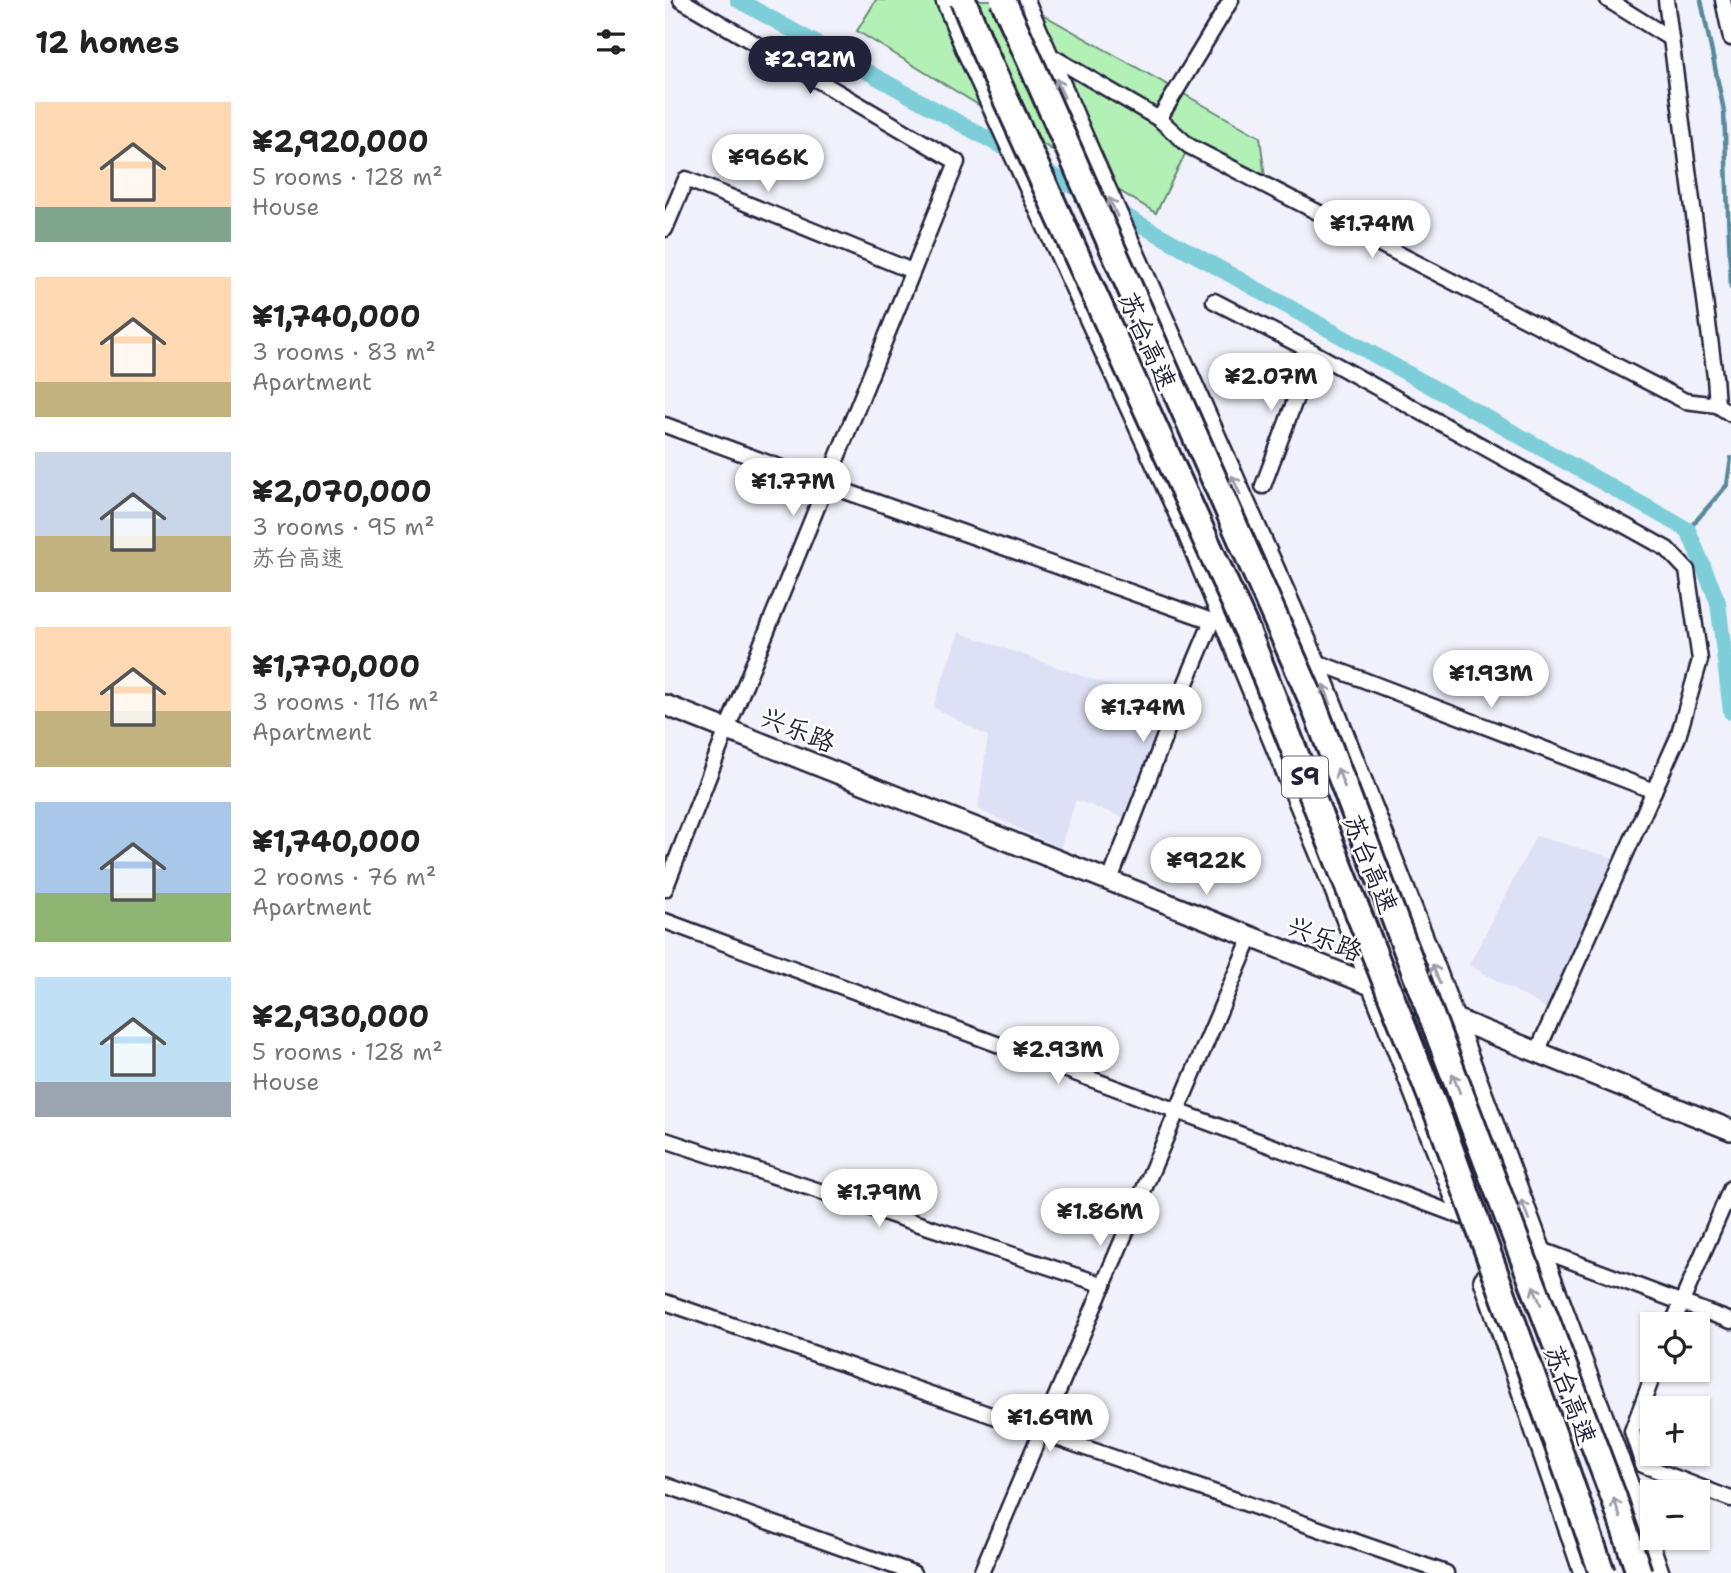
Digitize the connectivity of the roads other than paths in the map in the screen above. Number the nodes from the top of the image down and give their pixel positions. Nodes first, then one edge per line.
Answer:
1 (681, 0) edge
2 (947, 0) edge
3 (963, 0) edge
4 (1003, 0) edge
5 (1023, 0) edge
6 (1231, 0) edge
7 (1608, 0) edge
8 (1666, 0) edge
9 (1723, 0) edge
10 (1731, 38) edge
11 (1671, 39) junction
12 (1045, 52) junction
13 (1159, 119) junction
14 (665, 229) edge
15 (912, 271) junction
16 (1214, 301) dead end
17 (1313, 352) junction
18 (1717, 405) junction
19 (1731, 414) edge
20 (665, 425) edge
21 (825, 484) junction
22 (1263, 486) dead end
23 (1314, 661) junction
24 (665, 705) edge
25 (727, 729) junction
26 (1654, 791) junction
27 (1110, 880) junction
28 (665, 889) edge
29 (665, 921) edge
30 (1251, 937) junction
31 (1372, 986) junction
32 (1453, 1018) junction
33 (1537, 1052) junction
34 (1177, 1112) junction
35 (1731, 1130) edge
36 (665, 1140) edge
37 (1731, 1188) edge
38 (1463, 1217) junction
39 (1539, 1249) junction
40 (1104, 1284) junction
41 (665, 1302) edge
42 (1681, 1303) junction
43 (1677, 1312) edge
44 (1731, 1321) edge
45 (1650, 1382) edge
46 (1041, 1433) junction
47 (665, 1485) edge
48 (1731, 1499) edge
49 (913, 1573) edge
50 (981, 1573) edge
51 (1445, 1573) edge
52 (1585, 1573) edge
53 (1602, 1573) edge
54 (1639, 1573) edge
55 (1658, 1573) edge

1 - 15 street
2 - 31 main road
3 - 53 highway, 苏台高速 / S9, bridge
54 -> 4 highway, 苏台高速 / S9, bridge
5 - 12 main road
6 - 13 street
7 - 11 street
8 - 11 street
9 - 10 street
11 - 18 street
12 - 13 street
23 -> 12 main road
13 - 18 street
14 - 15 street
15 - 21 street
16 - 17 street
17 - 22 street
17 - 26 street
18 - 19 street
20 - 21 street
21 - 25 street
21 - 27 street
23 - 26 street
32 -> 23 main road
24 - 25 main road, 兴乐路
25 - 27 main road, 兴乐路
25 - 28 street
26 - 33 street
27 - 30 main road, 兴乐路
29 - 34 street
30 - 31 main road, 兴乐路
30 - 34 street
31 - 32 main road, 兴乐路
31 - 38 main road
32 - 33 main road, 兴乐路
39 -> 32 main road
33 - 35 main road, 兴乐路
34 - 38 street
34 - 40 street
36 - 40 street
37 - 42 street
38 - 52 main road
39 - 42 street
39 - 55 main road
40 - 46 street
41 - 46 street
42 - 43 street
42 - 44 street
45 - 48 street
46 - 50 street
46 - 51 street
47 - 49 street

